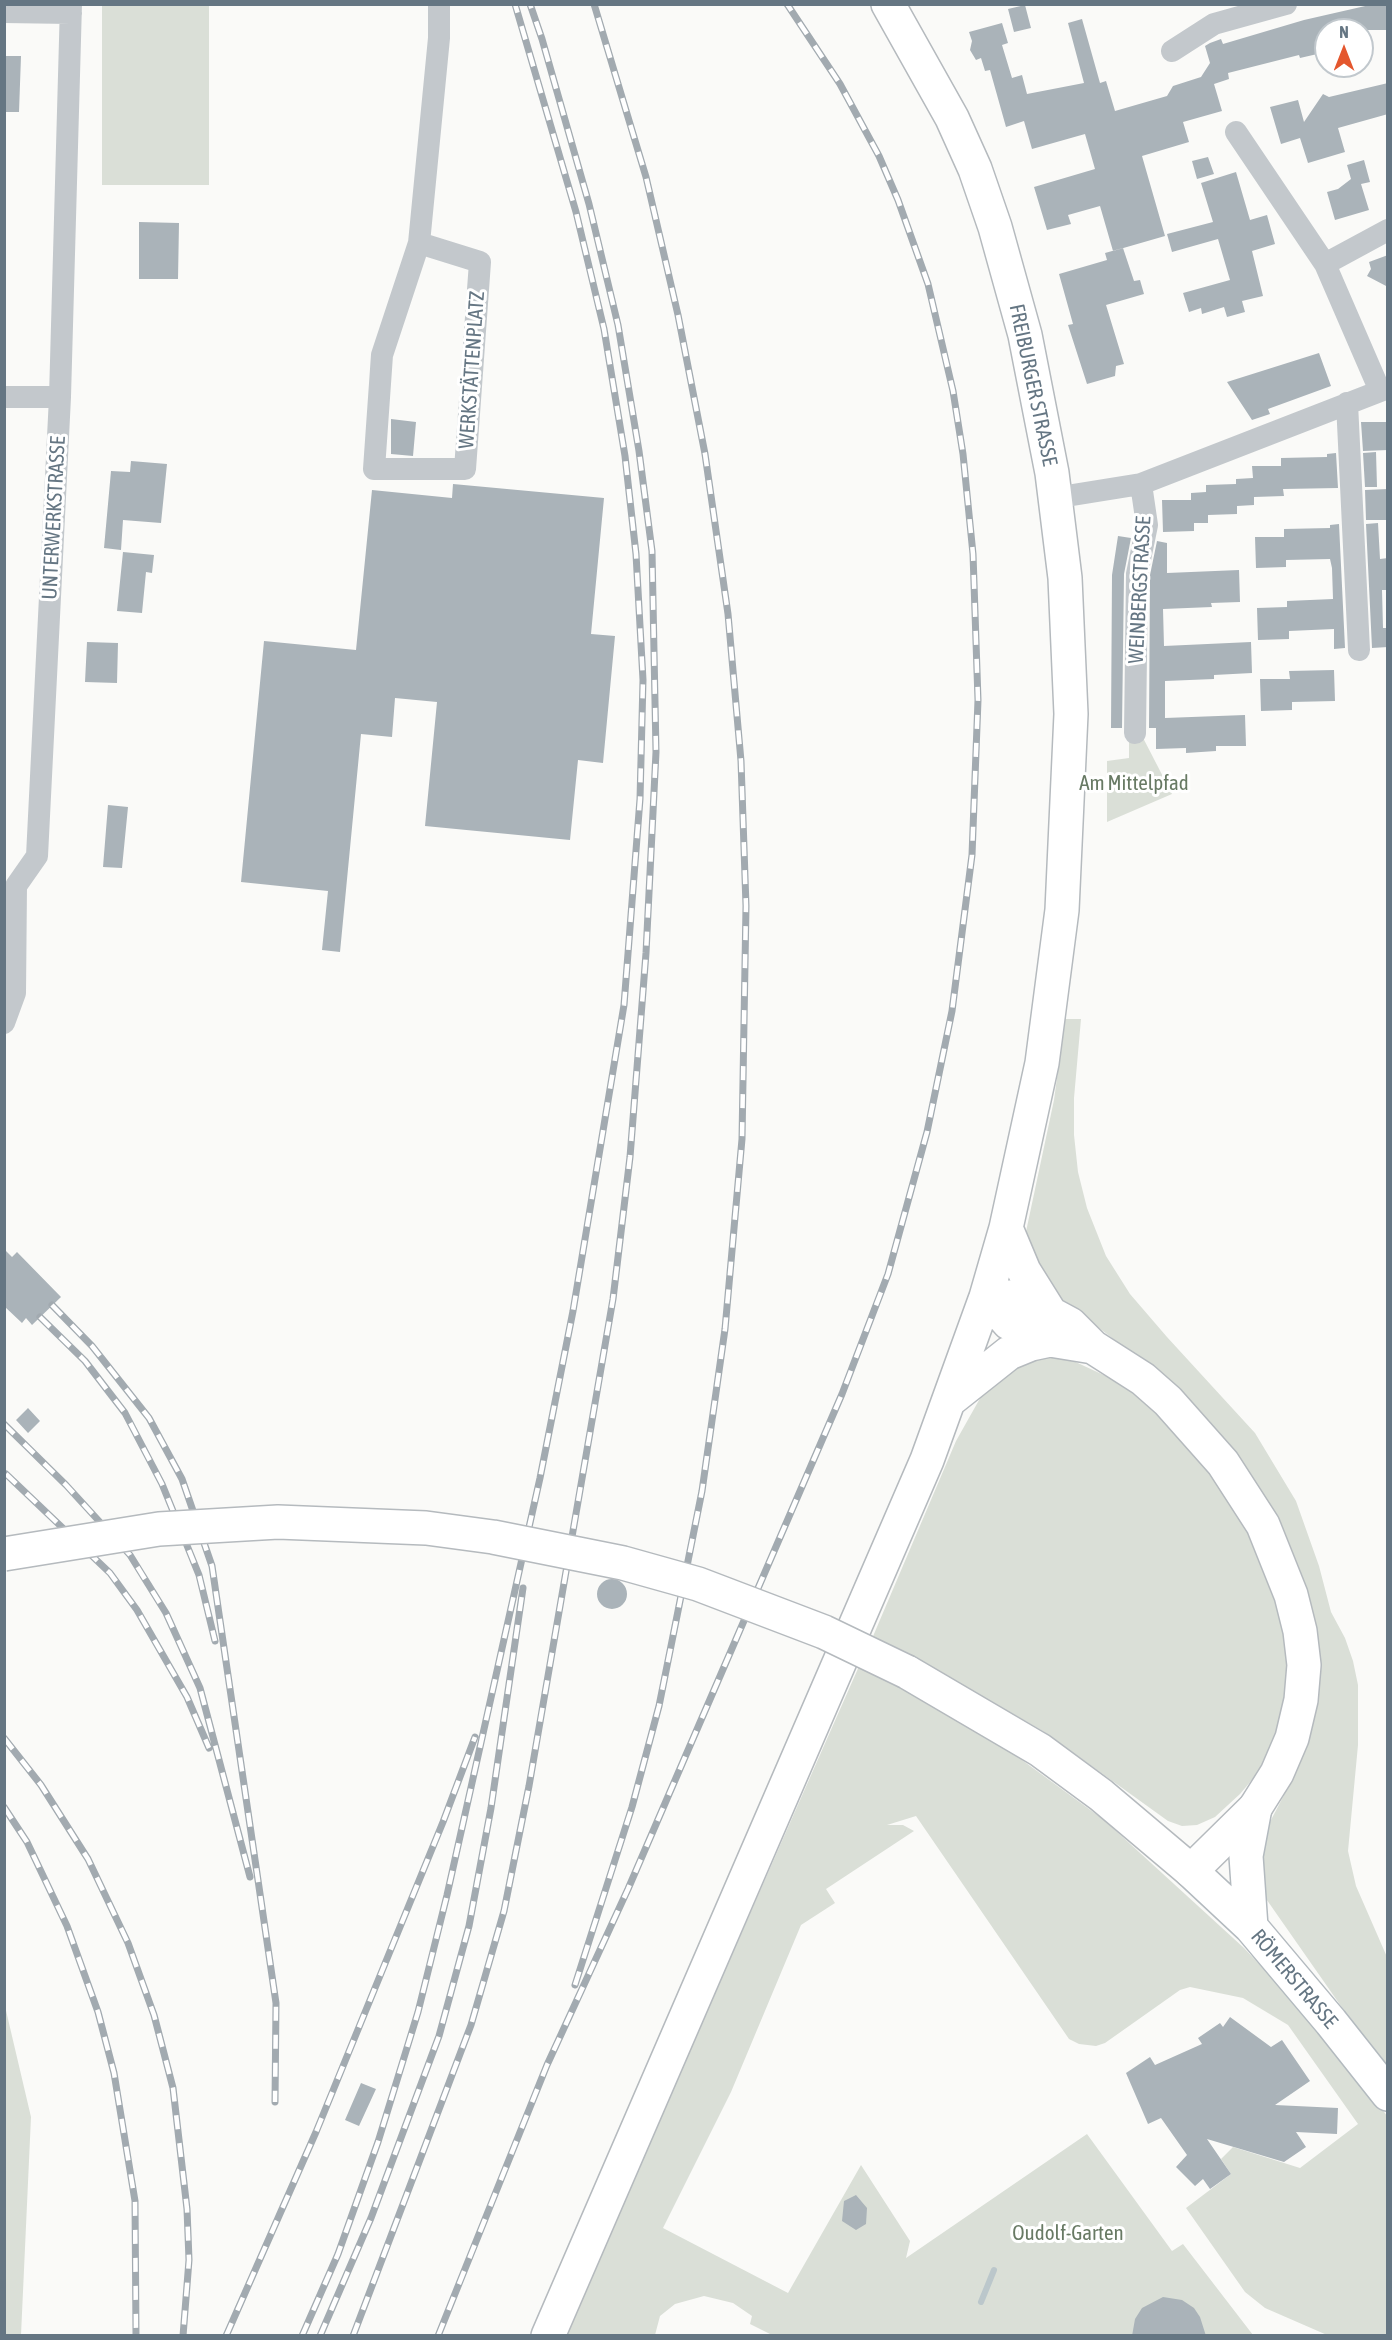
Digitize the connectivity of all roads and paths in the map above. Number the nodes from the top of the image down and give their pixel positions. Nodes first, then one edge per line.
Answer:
1 (439, 4) edge
2 (888, 4) edge
3 (1286, 4) edge
4 (71, 9) edge
5 (4, 12) edge
6 (1172, 51) dead end
7 (1236, 132) dead end
8 (1388, 230) edge
9 (419, 243) junction
10 (1325, 264) junction
11 (1384, 389) edge
12 (4, 397) edge
13 (60, 397) junction
14 (1347, 403) junction
15 (1141, 484) junction
16 (1054, 498) junction
17 (1359, 650) dead end
18 (1135, 733) dead end
19 (10, 889) edge
20 (4, 1023) edge
21 (1006, 1228) junction
22 (986, 1297) junction
23 (1050, 1325) junction
24 (951, 1399) junction
25 (4, 1554) edge
26 (1255, 1808) junction
27 (1191, 1871) junction
28 (1251, 1927) junction
29 (1388, 2094) edge
30 (548, 2336) edge

1 - 9 street, WERKSTÄTTENPLATZ
2 - 16 main road, FREIBURGER STRASSE
3 - 6 street
4 - 5 street
4 - 13 street, UNTERWERKSTRASSE
7 - 10 street
8 - 10 street
9 - 9 street, WERKSTÄTTENPLATZ
10 - 11 street
11 - 14 street, WEINBERGSTRASSE
12 - 13 street
13 - 19 street, UNTERWERKSTRASSE
14 - 15 street, WEINBERGSTRASSE
14 - 17 street
15 - 16 street, WEINBERGSTRASSE
15 - 18 street, WEINBERGSTRASSE
16 - 21 main road, FREIBURGER STRASSE
19 - 20 street, UNTERWERKSTRASSE
21 - 22 main road, FREIBURGER STRASSE
21 - 23 main road
22 - 23 main road
22 - 24 main road, FREIBURGER STRASSE
23 - 24 main road
23 - 26 main road
24 - 30 main road, FREIBURGER STRASSE
25 - 27 main road, RÖMERSTRASSE, bridge
26 - 27 main road
26 - 28 main road
27 - 28 main road, RÖMERSTRASSE
28 - 29 main road, RÖMERSTRASSE

